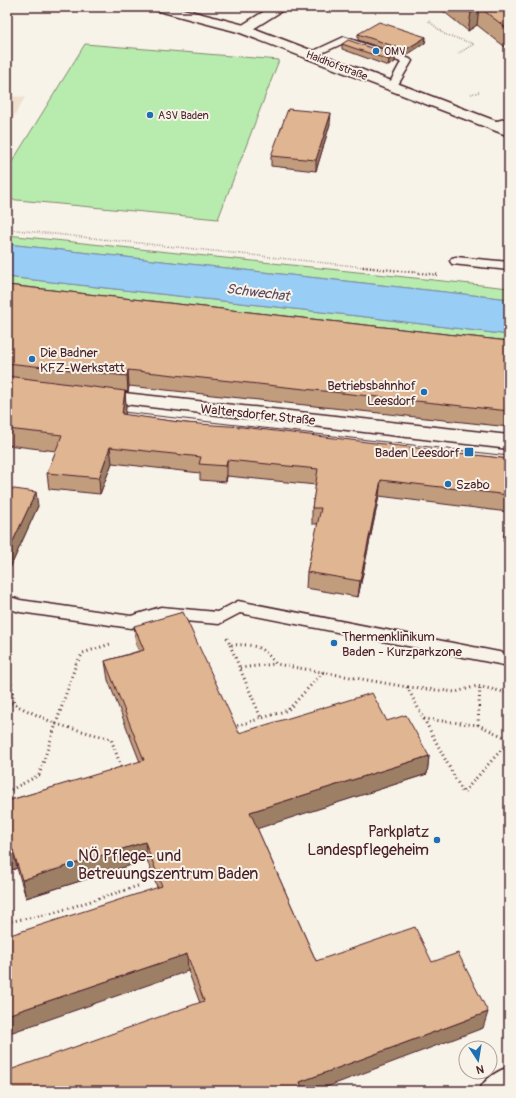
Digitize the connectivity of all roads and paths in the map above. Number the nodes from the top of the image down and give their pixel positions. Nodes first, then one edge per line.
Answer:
1 (160, 7) edge
2 (281, 7) edge
3 (428, 21) dead end
4 (243, 29) junction
5 (457, 54) dead end
6 (310, 55) junction
7 (393, 86) junction
8 (505, 128) edge
9 (7, 229) edge
10 (456, 260) dead end
11 (509, 266) edge
12 (446, 275) dead end
13 (78, 394) edge
14 (509, 442) edge
15 (7, 602) edge
16 (219, 618) junction
17 (114, 642) dead end
18 (230, 645) junction
19 (7, 652) edge
20 (509, 660) edge
21 (276, 664) junction
22 (240, 668) junction
23 (324, 672) junction
24 (407, 687) junction
25 (480, 687) junction
26 (509, 693) edge
27 (7, 701) edge
28 (14, 704) junction
29 (261, 718) junction
30 (424, 719) junction
31 (56, 724) junction
32 (478, 725) junction
33 (228, 728) edge
34 (509, 740) edge
35 (122, 772) edge
36 (7, 792) edge
37 (141, 885) dead end
38 (7, 922) edge
39 (509, 1077) edge
40 (490, 1091) edge

1 - 4 main road, Haidhofstraße
2 - 4 main road
3 - 5 path
4 - 6 main road, Haidhofstraße
6 - 7 main road, Haidhofstraße
6 - 7 lane
7 - 8 main road, Haidhofstraße
9 - 12 path
10 - 11 lane
13 - 14 main road, Waltersdorfer Straße
15 - 16 lane
16 - 18 path
16 - 20 lane
17 - 31 path
18 - 21 path
18 - 22 path
19 - 28 path
21 - 22 path
21 - 23 path
22 - 29 path
23 - 24 path
23 - 29 path
24 - 25 path
24 - 30 path
25 - 26 path
25 - 32 path
27 - 28 path
28 - 31 path
29 - 33 path
30 - 32 path
30 - 34 path
31 - 35 path
31 - 36 path
32 - 34 path
37 - 38 path
39 - 40 lane

